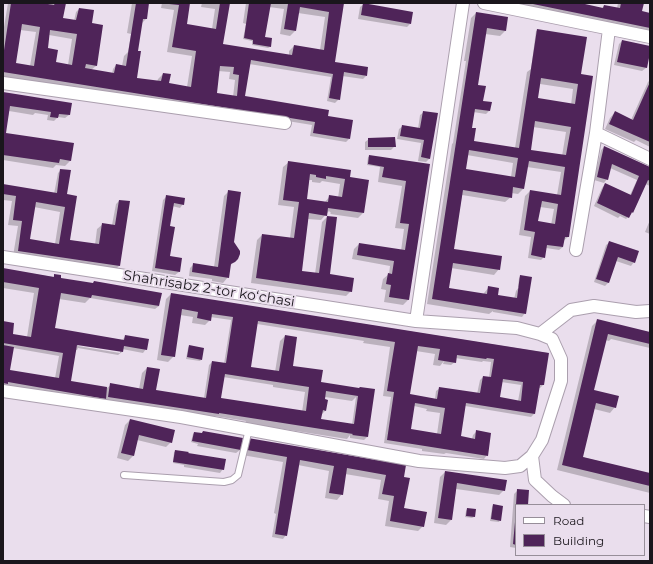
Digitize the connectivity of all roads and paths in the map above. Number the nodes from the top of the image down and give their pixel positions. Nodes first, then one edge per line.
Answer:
1 (463, 3) edge
2 (484, 3) edge
3 (609, 29) junction
4 (650, 37) edge
5 (3, 83) edge
6 (285, 123) dead end
7 (596, 133) junction
8 (650, 159) edge
9 (576, 250) dead end
10 (3, 257) edge
11 (650, 311) edge
12 (416, 321) junction
13 (540, 334) junction
14 (3, 391) edge
15 (249, 429) junction
16 (532, 456) junction
17 (124, 475) dead end
18 (563, 504) edge

1 - 12 street
2 - 3 street
3 - 4 street
3 - 7 street
5 - 6 street
7 - 8 street
7 - 9 street
10 - 12 street, Shahrisabz 2-tor koʻchasi
11 - 13 street
12 - 13 street, Shahrisabz 2-tor koʻchasi
13 - 16 street
14 - 15 street
15 - 16 street
15 - 17 lane
16 - 18 street

